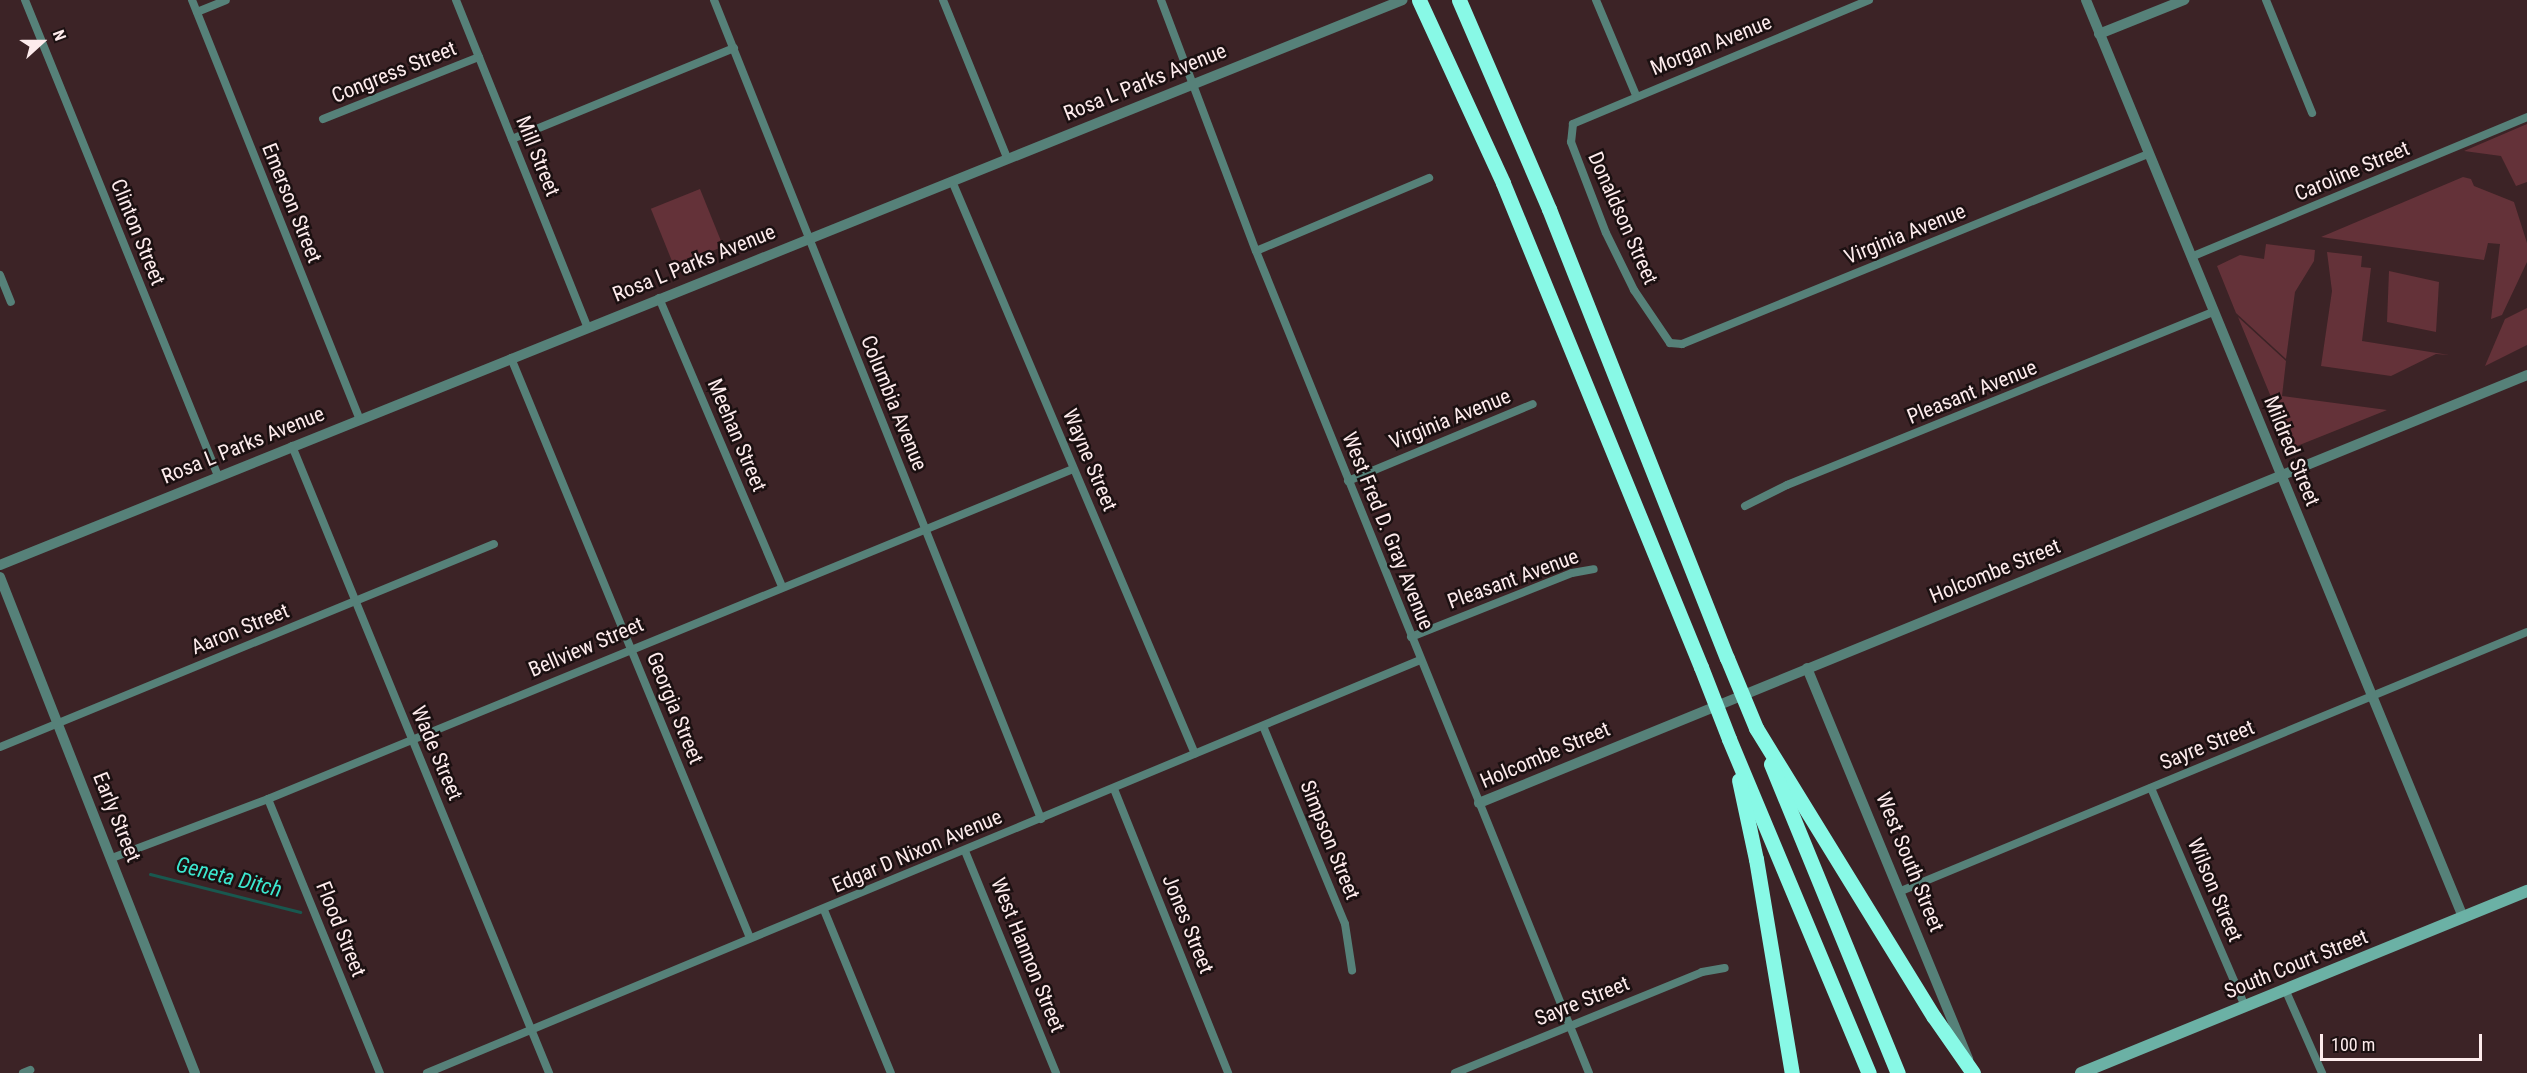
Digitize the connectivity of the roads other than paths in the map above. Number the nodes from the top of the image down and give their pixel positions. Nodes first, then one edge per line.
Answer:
1 (25, 0) edge
2 (192, 0) edge
3 (226, 0) edge
4 (456, 0) edge
5 (714, 0) edge
6 (944, 0) edge
7 (1161, 0) edge
8 (1403, 0) edge
9 (1419, 0) edge
10 (1459, 0) edge
11 (1596, 0) edge
12 (1869, 0) edge
13 (2086, 0) edge
14 (2184, 0) edge
15 (2266, 0) edge
16 (197, 12) junction
17 (2099, 34) junction
18 (734, 48) junction
19 (479, 57) junction
20 (1193, 84) junction
21 (1636, 95) junction
22 (2312, 113) dead end
23 (2527, 117) edge
24 (323, 120) dead end
25 (1570, 129) joint
26 (512, 139) junction
27 (2148, 154) junction
28 (1007, 158) junction
29 (1430, 178) dead end
30 (951, 181) junction
31 (809, 238) junction
32 (1256, 251) junction
33 (2191, 257) junction
34 (0, 275) edge
35 (659, 298) junction
36 (11, 302) dead end
37 (2214, 312) junction
38 (587, 326) junction
39 (1675, 344) joint
40 (511, 358) junction
41 (2527, 375) edge
42 (1533, 404) dead end
43 (360, 419) junction
44 (292, 447) junction
45 (1073, 468) junction
46 (2280, 475) junction
47 (218, 476) junction
48 (1348, 481) junction
49 (1745, 506) dead end
50 (926, 531) junction
51 (494, 544) dead end
52 (0, 565) edge
53 (1594, 569) dead end
54 (0, 577) edge
55 (782, 586) junction
56 (356, 601) junction
57 (2527, 632) edge
58 (1411, 637) junction
59 (631, 648) junction
60 (1420, 660) junction
61 (1807, 668) junction
62 (2372, 698) junction
63 (58, 723) junction
64 (1263, 726) junction
65 (1756, 728) junction
66 (412, 739) junction
67 (1729, 739) junction
68 (0, 747) edge
69 (1195, 754) junction
70 (2151, 788) junction
71 (1114, 789) junction
72 (268, 799) junction
73 (1479, 804) junction
74 (1041, 819) junction
75 (965, 851) junction
76 (112, 858) junction
77 (1901, 891) junction
78 (2527, 891) edge
79 (824, 910) junction
80 (2463, 917) junction
81 (750, 939) junction
82 (1725, 968) dead end
83 (1352, 970) dead end
84 (2285, 989) junction
85 (2245, 1006) junction
86 (1570, 1026) junction
87 (530, 1029) junction
88 (195, 1073) edge
89 (380, 1073) edge
90 (427, 1073) edge
91 (549, 1073) edge
92 (891, 1073) edge
93 (1056, 1073) edge
94 (1228, 1073) edge
95 (1455, 1073) edge
96 (1589, 1073) edge
97 (1792, 1073) edge
98 (1869, 1073) edge
99 (1898, 1073) edge
100 (1974, 1073) edge
101 (2080, 1073) edge
102 (2322, 1073) edge

1 - 47 street, Clinton Street
2 - 16 street, Emerson Street
3 - 16 street
4 - 19 street, Mill Street
5 - 18 street, Columbia Avenue
6 - 28 street
7 - 20 street, West Fred D. Gray Avenue
8 - 20 street, Rosa L Parks Avenue
9 - 67 highway, bridge
10 - 65 highway, bridge
11 - 21 street
12 - 21 street, Morgan Avenue
13 - 17 street, Mildred Street
14 - 17 street
15 - 22 street
16 - 43 street, Emerson Street
17 - 27 street, Mildred Street
18 - 26 street
18 - 31 street, Columbia Avenue
19 - 24 street, Congress Street
19 - 26 street, Mill Street
20 - 28 street, Rosa L Parks Avenue
20 - 32 street, West Fred D. Gray Avenue
21 - 25 street, Morgan Avenue
23 - 33 street, Caroline Street
25 - 39 street, Donaldson Street
26 - 38 street, Mill Street
27 - 33 street, Mildred Street
27 - 39 street, Virginia Avenue
28 - 30 street, Rosa L Parks Avenue
29 - 32 street
30 - 31 street, Rosa L Parks Avenue
30 - 45 street, Wayne Street
31 - 35 street, Rosa L Parks Avenue
31 - 50 street, Columbia Avenue
32 - 48 street, West Fred D. Gray Avenue
33 - 37 street, Mildred Street
34 - 36 street
35 - 38 street, Rosa L Parks Avenue
35 - 55 street, Meehan Street
37 - 46 street, Mildred Street
37 - 49 street, Pleasant Avenue
38 - 40 street, Rosa L Parks Avenue
40 - 43 street, Rosa L Parks Avenue
40 - 59 street, Georgia Street
41 - 46 street, Holcombe Street
42 - 48 street, Virginia Avenue
43 - 44 street, Rosa L Parks Avenue
44 - 47 street, Rosa L Parks Avenue
44 - 56 street, Wade Street
45 - 50 street, Bellview Street
45 - 69 street, Wayne Street
46 - 61 street, Holcombe Street
46 - 62 street, Mildred Street
47 - 52 street, Rosa L Parks Avenue
48 - 58 street, West Fred D. Gray Avenue
50 - 55 street, Bellview Street
50 - 74 street, Columbia Avenue
51 - 56 street, Aaron Street
53 - 58 street, Pleasant Avenue
54 - 63 street, Early Street
55 - 59 street, Bellview Street
56 - 63 street, Aaron Street
56 - 66 street, Wade Street
57 - 62 street, Sayre Street
58 - 60 street, West Fred D. Gray Avenue
59 - 66 street, Bellview Street
59 - 81 street, Georgia Street
60 - 64 street, Edgar D Nixon Avenue
60 - 73 street, West Fred D. Gray Avenue
61 - 73 street, Holcombe Street
61 - 77 street, West South Street
62 - 70 street, Sayre Street
62 - 80 street, Mildred Street
63 - 68 street, Aaron Street
63 - 76 street, Early Street
64 - 69 street, Edgar D Nixon Avenue
64 - 83 street, Simpson Street
65 - 99 highway
65 - 100 highway
66 - 72 street, Bellview Street
66 - 87 street, Wade Street
67 - 97 highway
67 - 98 highway
69 - 71 street, Edgar D Nixon Avenue
70 - 77 street, Sayre Street
70 - 85 street, Wilson Street
71 - 74 street, Edgar D Nixon Avenue
71 - 94 street, Jones Street
72 - 76 street, Bellview Street
72 - 89 street, Flood Street
73 - 86 street, West Fred D. Gray Avenue
74 - 75 street, Edgar D Nixon Avenue
75 - 79 street, Edgar D Nixon Avenue
75 - 93 street, West Hannon Street
76 - 88 street, Early Street
77 - 100 street, West South Street
78 - 80 main road, South Court Street
79 - 81 street, Edgar D Nixon Avenue
79 - 92 street
80 - 84 main road, South Court Street
81 - 87 street, Edgar D Nixon Avenue
82 - 86 street, Sayre Street
84 - 85 main road, South Court Street
84 - 102 street
85 - 101 main road, South Court Street
86 - 95 street, Sayre Street
86 - 96 street, West Fred D. Gray Avenue
87 - 90 street, Edgar D Nixon Avenue
87 - 91 street, Wade Street

